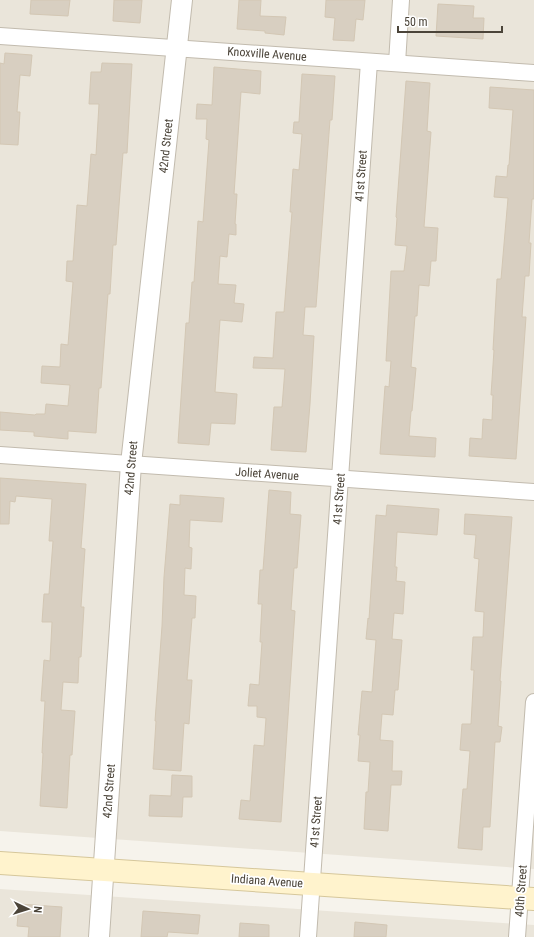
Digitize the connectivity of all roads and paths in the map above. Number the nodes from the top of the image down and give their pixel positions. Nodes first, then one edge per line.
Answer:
1 (182, 0) edge
2 (401, 0) edge
3 (0, 36) edge
4 (177, 48) junction
5 (369, 62) junction
6 (397, 63) junction
7 (534, 73) edge
8 (0, 455) edge
9 (131, 464) junction
10 (340, 479) junction
11 (534, 492) edge
12 (534, 702) edge
13 (0, 863) edge
14 (104, 870) junction
15 (312, 884) junction
16 (527, 899) edge
17 (99, 937) edge
18 (308, 937) edge
19 (517, 937) edge

1 - 4 street, 42nd Street
2 - 6 street
3 - 4 street, Knoxville Avenue
4 - 5 street, Knoxville Avenue
4 - 9 street, 42nd Street
5 - 6 street, Knoxville Avenue
5 - 10 street, 41st Street
6 - 7 street, Knoxville Avenue
8 - 9 street, Joliet Avenue
9 - 10 street, Joliet Avenue
9 - 14 street, 42nd Street
10 - 11 street, Joliet Avenue
10 - 15 street, 41st Street
12 - 16 street, 40th Street
13 - 14 main road, Indiana Avenue
14 - 15 main road, Indiana Avenue
14 - 17 street, 42nd Street
15 - 16 main road, Indiana Avenue
15 - 18 street, 41st Street
16 - 19 street, 40th Street

